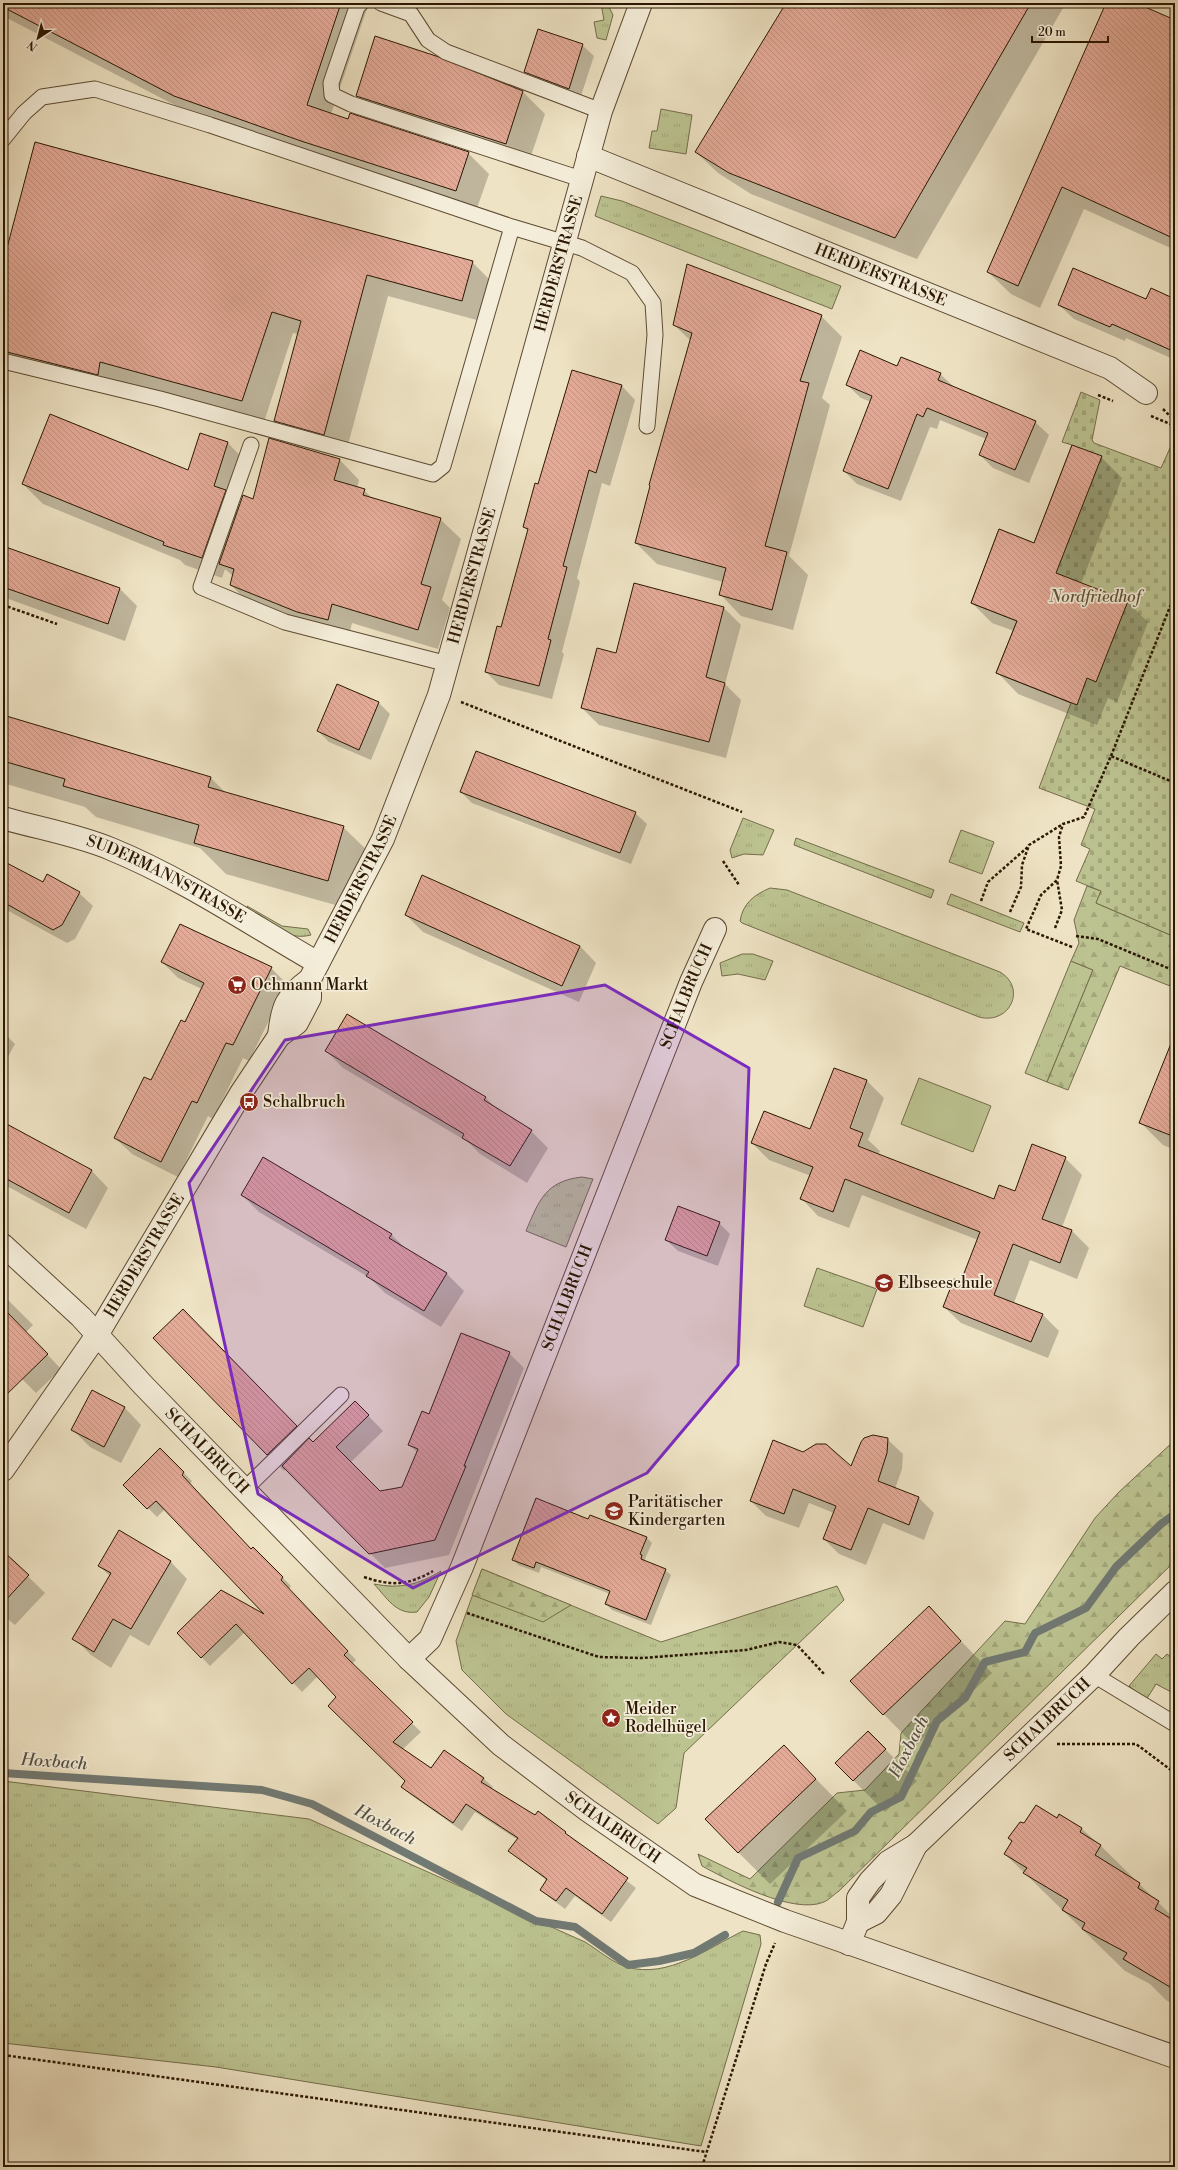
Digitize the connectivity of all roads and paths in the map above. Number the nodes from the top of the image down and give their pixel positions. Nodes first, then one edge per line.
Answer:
1 (361, 3) edge
2 (381, 3) edge
3 (641, 3) edge
4 (600, 111) junction
5 (3, 139) edge
6 (588, 156) junction
7 (581, 179) junction
8 (512, 227) junction
9 (563, 243) junction
10 (3, 361) edge
11 (1146, 393) dead end
12 (647, 426) dead end
13 (251, 445) dead end
14 (1175, 594) edge
15 (3, 605) edge
16 (1170, 607) junction
17 (1175, 607) edge
18 (58, 624) dead end
19 (448, 664) junction
20 (458, 701) dead end
21 (1111, 756) junction
22 (1175, 783) edge
23 (742, 812) dead end
24 (3, 818) edge
25 (1064, 824) junction
26 (1029, 845) junction
27 (723, 861) dead end
28 (1058, 880) junction
29 (739, 885) dead end
30 (981, 901) dead end
31 (1010, 912) dead end
32 (715, 928) dead end
33 (1055, 928) dead end
34 (1076, 936) dead end
35 (1072, 947) dead end
36 (1175, 970) edge
37 (314, 971) junction
38 (3, 1245) edge
39 (97, 1335) junction
40 (341, 1395) dead end
41 (3, 1470) edge
42 (244, 1490) junction
43 (437, 1569) dead end
44 (358, 1574) dead end
45 (1175, 1592) edge
46 (462, 1611) dead end
47 (409, 1659) junction
48 (825, 1675) dead end
49 (1094, 1675) junction
50 (1175, 1724) edge
51 (1051, 1744) dead end
52 (1175, 1774) edge
53 (785, 1921) junction
54 (849, 1944) junction
55 (3, 2054) edge
56 (1175, 2057) edge
57 (706, 2152) junction
58 (702, 2167) edge

1 - 7 lane
2 - 4 lane
3 - 4 street, HERDERSTRASSE
4 - 6 street, HERDERSTRASSE
5 - 8 lane
6 - 7 street, HERDERSTRASSE
6 - 11 street, HERDERSTRASSE
7 - 9 street, HERDERSTRASSE
8 - 9 lane
8 - 10 lane
9 - 12 lane
9 - 19 street, HERDERSTRASSE
13 - 19 lane
14 - 16 path
15 - 18 path
16 - 17 path
16 - 21 path
19 - 37 street, HERDERSTRASSE
20 - 23 path
21 - 22 path
21 - 25 path
24 - 37 street, SUDERMANNSTRASSE
25 - 26 path
25 - 28 path
26 - 30 path
26 - 31 path
27 - 29 path
28 - 33 path
28 - 35 path
32 - 47 street, SCHALBRUCH
34 - 36 path
37 - 39 street, HERDERSTRASSE
38 - 39 street, SCHALBRUCH
39 - 41 street, HERDERSTRASSE
39 - 42 street, SCHALBRUCH
40 - 42 lane
42 - 47 street, SCHALBRUCH
43 - 44 path
45 - 49 street, SCHALBRUCH
46 - 48 path
47 - 53 street, SCHALBRUCH
49 - 50 lane
49 - 54 street, SCHALBRUCH
51 - 52 path
53 - 54 street, SCHALBRUCH
53 - 57 path
54 - 56 street, SCHALBRUCH
55 - 57 path
57 - 58 path

